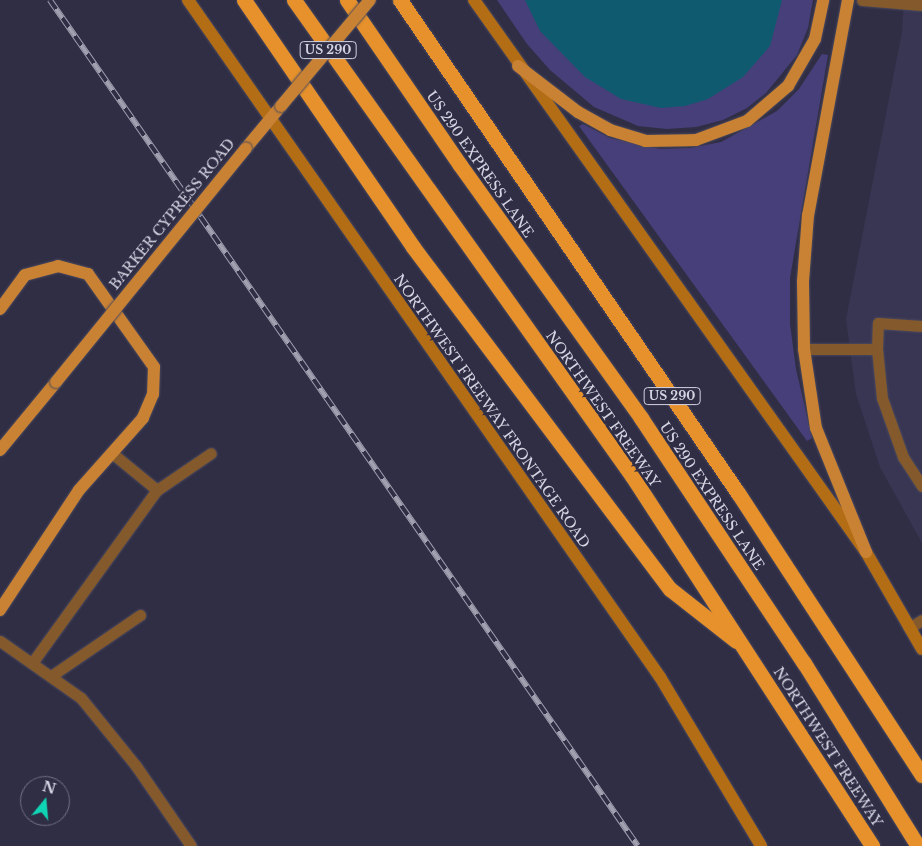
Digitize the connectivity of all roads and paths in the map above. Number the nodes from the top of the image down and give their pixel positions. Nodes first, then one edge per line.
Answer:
1 (188, 0) edge
2 (244, 0) edge
3 (294, 0) edge
4 (347, 0) edge
5 (370, 0) edge
6 (400, 0) edge
7 (474, 0) edge
8 (823, 0) edge
9 (848, 0) edge
10 (862, 0) edge
11 (922, 5) edge
12 (518, 66) junction
13 (269, 119) junction
14 (1, 304) edge
15 (922, 326) edge
16 (804, 349) junction
17 (877, 349) junction
18 (0, 450) edge
19 (112, 453) junction
20 (211, 453) dead end
21 (922, 486) edge
22 (157, 490) junction
23 (866, 552) junction
24 (0, 610) edge
25 (140, 615) dead end
26 (922, 620) edge
27 (909, 628) junction
28 (0, 641) edge
29 (746, 649) junction
30 (922, 649) edge
31 (32, 663) junction
32 (50, 676) junction
33 (922, 775) edge
34 (192, 846) edge
35 (761, 846) edge
36 (872, 846) edge
37 (918, 846) edge

1 - 13 main road, NORTHWEST FREEWAY FRONTAGE ROAD
2 - 29 highway
3 - 29 highway, NORTHWEST FREEWAY / US 290
4 - 37 highway, US 290 EXPRESS LANE
5 - 13 main road, BARKER CYPRESS ROAD, bridge
6 - 33 highway, US 290
7 - 12 main road
8 - 12 main road
9 - 16 main road
10 - 11 lane
12 - 23 main road
13 - 18 main road, BARKER CYPRESS ROAD, bridge
13 - 35 main road, NORTHWEST FREEWAY FRONTAGE ROAD
14 - 19 main road
15 - 17 lane
16 - 17 lane
16 - 23 main road
17 - 21 lane
19 - 22 lane
19 - 24 main road
20 - 22 lane
22 - 31 lane
23 - 27 main road
25 - 32 lane
26 - 27 lane
27 - 30 main road
28 - 31 lane
29 - 36 highway, NORTHWEST FREEWAY / US 290
31 - 32 lane
32 - 34 lane

